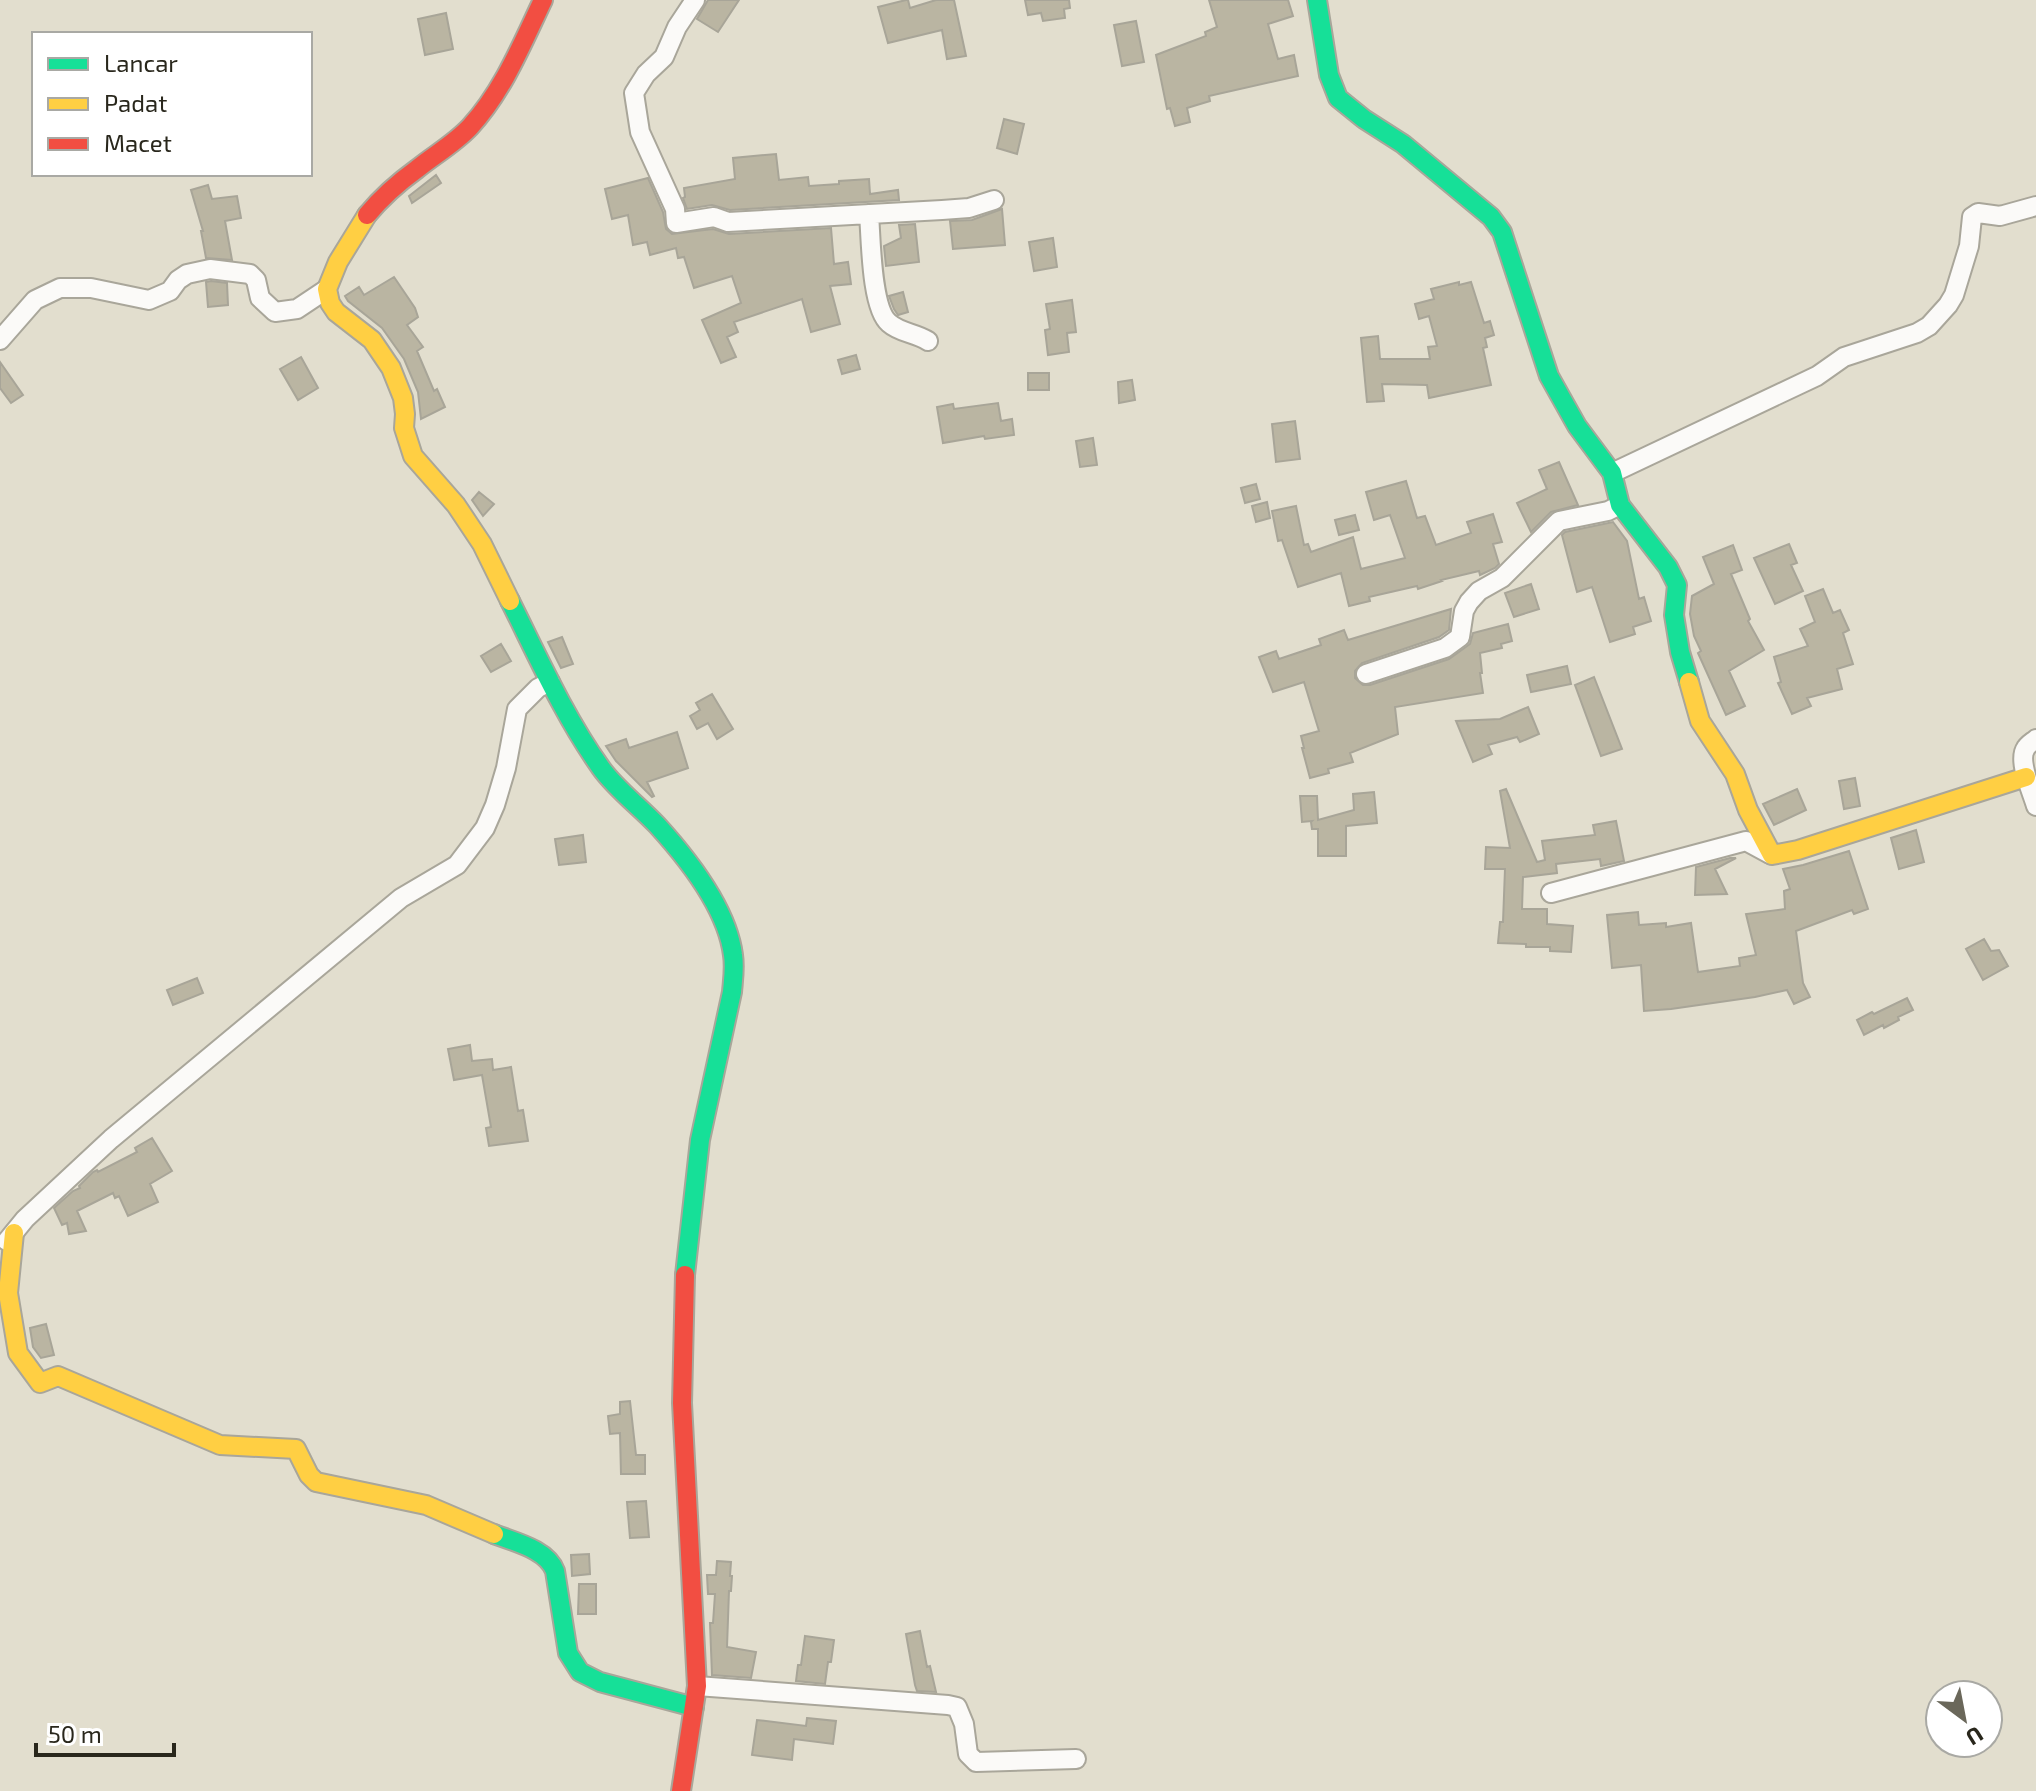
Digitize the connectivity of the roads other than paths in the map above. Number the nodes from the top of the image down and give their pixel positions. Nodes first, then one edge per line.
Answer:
1 (543, 0) edge
2 (695, 0) edge
3 (1317, 0) edge
4 (994, 200) dead end
5 (2036, 206) edge
6 (869, 214) junction
7 (327, 289) junction
8 (0, 340) edge
9 (928, 341) dead end
10 (1612, 473) junction
11 (1620, 505) junction
12 (1366, 674) dead end
13 (550, 682) junction
14 (2036, 739) edge
15 (2026, 777) junction
16 (2036, 806) edge
17 (1772, 855) junction
18 (1551, 893) dead end
19 (14, 1233) junction
20 (0, 1249) edge
21 (697, 1686) junction
22 (694, 1707) junction
23 (1076, 1759) dead end
24 (681, 1791) edge

1 - 7 street
2 - 6 street
3 - 10 street
4 - 6 street
5 - 10 street
6 - 9 street
7 - 8 street
7 - 13 street
10 - 11 street
11 - 12 street
11 - 17 street
13 - 19 street
13 - 21 street
14 - 15 street
15 - 16 street
15 - 17 street
17 - 18 street
19 - 20 street
19 - 22 street
21 - 22 street
21 - 23 street
22 - 24 street

